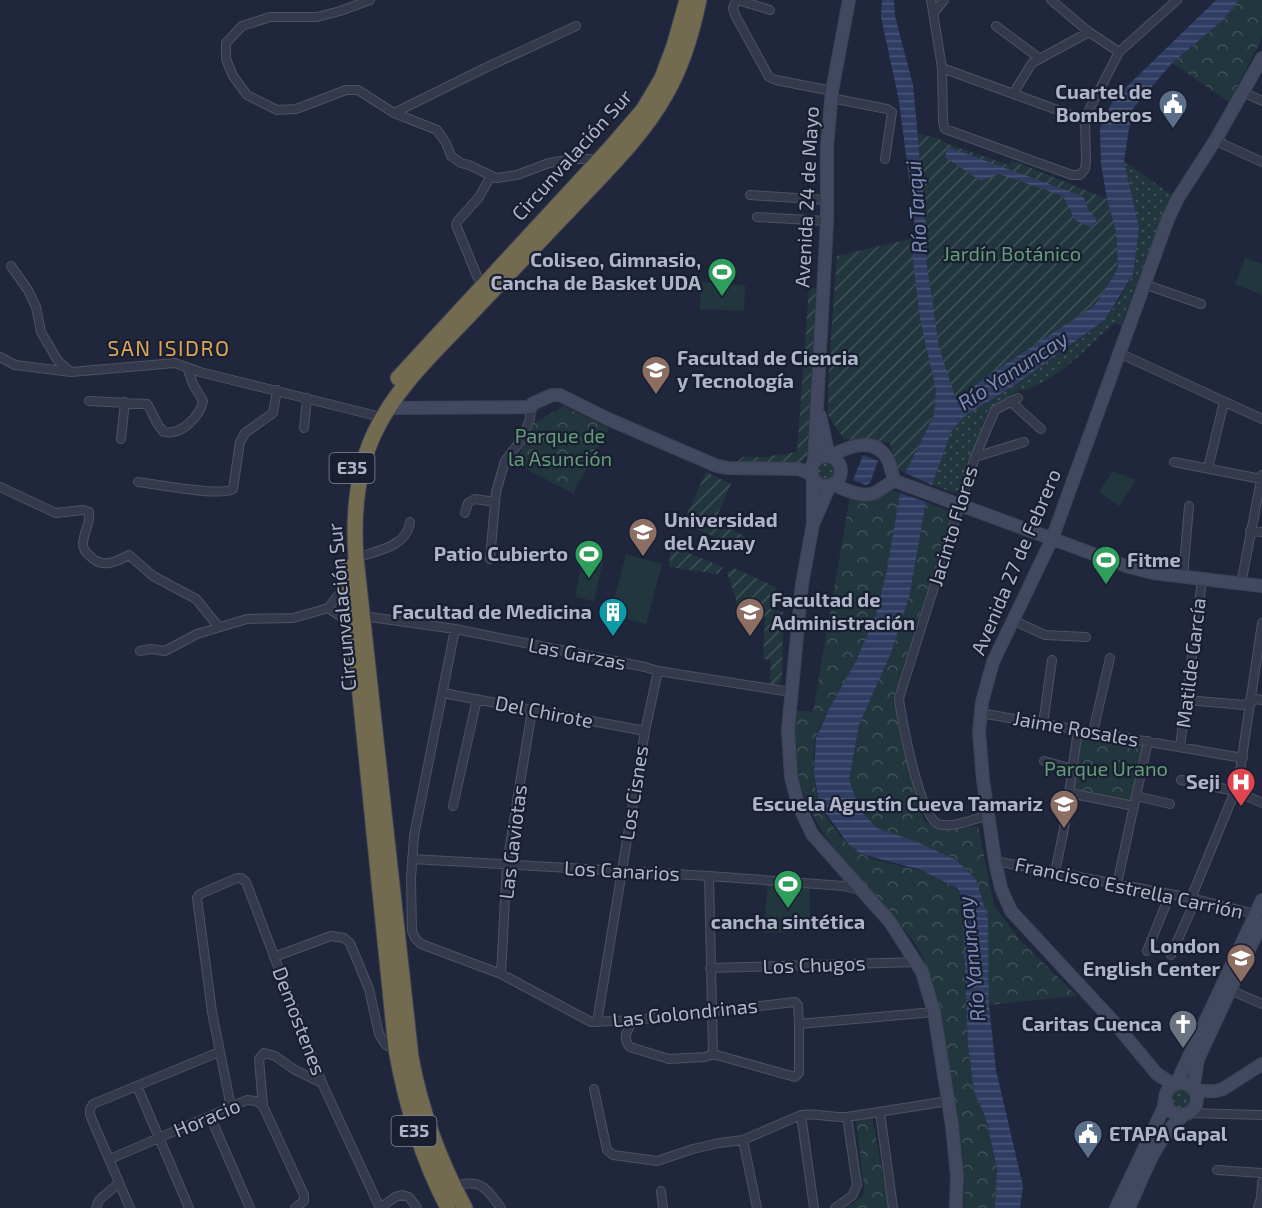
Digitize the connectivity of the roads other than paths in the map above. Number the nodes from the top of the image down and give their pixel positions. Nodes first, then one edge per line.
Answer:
1 (370, 0) edge
2 (687, 0) edge
3 (699, 0) edge
4 (737, 0) edge
5 (849, 0) edge
6 (932, 0) edge
7 (944, 0) edge
8 (1051, 0) edge
9 (1177, 0) edge
10 (770, 10) dead end
11 (935, 11) junction
12 (576, 26) dead end
13 (996, 26) dead end
14 (1089, 32) junction
15 (1119, 52) junction
16 (1039, 58) junction
17 (1262, 58) edge
18 (942, 68) junction
19 (1243, 92) junction
20 (831, 94) junction
21 (1013, 94) junction
22 (1262, 101) edge
23 (394, 113) junction
24 (1085, 120) junction
25 (1216, 139) junction
26 (599, 159) junction
27 (885, 159) dead end
28 (1262, 162) edge
29 (491, 176) junction
30 (750, 195) dead end
31 (827, 200) junction
32 (757, 217) dead end
33 (826, 221) junction
34 (12, 266) dead end
35 (1144, 284) junction
36 (483, 285) junction
37 (1201, 304) dead end
38 (1119, 353) junction
39 (0, 357) edge
40 (187, 367) junction
41 (71, 372) junction
42 (278, 390) junction
43 (817, 397) junction
44 (307, 398) junction
45 (89, 401) dead end
46 (125, 402) junction
47 (1224, 402) junction
48 (531, 407) junction
49 (388, 408) junction
50 (373, 415) junction
51 (1262, 419) edge
52 (304, 428) dead end
53 (1041, 429) dead end
54 (122, 438) dead end
55 (1024, 442) dead end
56 (830, 456) junction
57 (975, 457) junction
58 (1174, 462) dead end
59 (1208, 468) junction
60 (813, 470) junction
61 (1261, 477) edge
62 (895, 481) junction
63 (138, 482) dead end
64 (831, 484) junction
65 (0, 486) edge
66 (495, 502) junction
67 (959, 503) junction
68 (1189, 506) dead end
69 (465, 513) dead end
70 (410, 522) dead end
71 (813, 524) junction
72 (1250, 531) junction
73 (1262, 532) edge
74 (1052, 539) junction
75 (356, 558) junction
76 (490, 559) dead end
77 (1183, 577) junction
78 (1202, 580) junction
79 (348, 582) junction
80 (1241, 584) junction
81 (1262, 586) edge
82 (328, 608) junction
83 (358, 620) junction
84 (1012, 620) junction
85 (1262, 623) edge
86 (218, 626) junction
87 (455, 629) junction
88 (1086, 637) dead end
89 (140, 651) dead end
90 (1110, 657) dead end
91 (1052, 660) dead end
92 (657, 671) junction
93 (791, 692) junction
94 (442, 693) junction
95 (477, 699) junction
96 (1186, 700) junction
97 (1262, 700) edge
98 (1251, 703) junction
99 (532, 710) junction
100 (980, 713) junction
101 (1043, 724) junction
102 (1078, 730) junction
103 (645, 731) junction
104 (1094, 732) junction
105 (1148, 741) junction
106 (1180, 747) junction
107 (1243, 758) junction
108 (1044, 761) dead end
109 (1072, 769) junction
110 (1181, 780) dead end
111 (1235, 791) junction
112 (1069, 794) junction
113 (1136, 796) junction
114 (1262, 803) edge
115 (1170, 804) dead end
116 (453, 806) dead end
117 (1134, 806) junction
118 (988, 816) junction
119 (412, 859) junction
120 (995, 861) junction
121 (507, 863) junction
122 (622, 871) junction
123 (1055, 872) junction
124 (846, 874) junction
125 (709, 876) junction
126 (1117, 884) junction
127 (832, 885) junction
128 (860, 890) junction
129 (1170, 894) junction
130 (1194, 898) junction
131 (1262, 900) edge
132 (1260, 918) edge
133 (1147, 951) dead end
134 (1171, 955) dead end
135 (274, 957) junction
136 (917, 962) junction
137 (710, 968) junction
138 (501, 974) junction
139 (1230, 990) junction
140 (1261, 1002) edge
141 (712, 1010) junction
142 (934, 1012) junction
143 (634, 1020) junction
144 (597, 1022) junction
145 (799, 1024) junction
146 (396, 1049) junction
147 (219, 1052) junction
148 (713, 1054) junction
149 (1262, 1064) edge
150 (1149, 1065) junction
151 (322, 1083) junction
152 (1175, 1084) junction
153 (137, 1086) junction
154 (594, 1089) dead end
155 (1194, 1090) junction
156 (1165, 1099) junction
157 (948, 1101) junction
158 (263, 1106) junction
159 (231, 1107) junction
160 (880, 1112) junction
161 (1187, 1113) junction
162 (801, 1115) junction
163 (1262, 1115) edge
164 (210, 1116) junction
165 (848, 1117) junction
166 (159, 1138) junction
167 (743, 1140) junction
168 (110, 1159) junction
169 (1217, 1170) dead end
170 (1262, 1173) edge
171 (1262, 1182) edge
172 (120, 1183) junction
173 (453, 1186) junction
174 (661, 1191) dead end
175 (955, 1207) edge
176 (96, 1208) edge
177 (130, 1208) edge
178 (189, 1208) edge
179 (250, 1208) edge
180 (296, 1208) edge
181 (380, 1208) edge
182 (417, 1208) edge
183 (448, 1208) edge
184 (465, 1208) edge
185 (501, 1208) edge
186 (663, 1208) edge
187 (757, 1208) edge
188 (814, 1208) edge
189 (835, 1208) edge
190 (893, 1208) edge
191 (1116, 1208) edge
192 (1129, 1208) edge
193 (1258, 1208) edge

1 - 23 street
2 - 26 highway, Circunvalación Sur / E35
3 - 49 highway, Circunvalación Sur / E35
4 - 10 street
4 - 20 street
5 - 20 street, Avenida 24 de Mayo
6 - 11 street
7 - 11 street
8 - 14 street
9 - 15 street
11 - 18 street
12 - 23 street
13 - 16 street
14 - 15 street
14 - 16 street
15 - 24 street
16 - 21 street
17 - 19 street, Avenida 27 de Febrero
18 - 21 street
18 - 24 street
19 - 22 street
19 - 25 street, Avenida 27 de Febrero
20 - 27 street
20 - 31 street, Avenida 24 de Mayo
21 - 24 street
23 - 29 street
25 - 28 street
25 - 35 street, Avenida 27 de Febrero
26 - 29 street
26 - 36 highway, Circunvalación Sur / E35
29 - 36 street
30 - 31 street
31 - 33 street, Avenida 24 de Mayo
32 - 33 street
33 - 43 street, Avenida 24 de Mayo
34 - 41 street
35 - 37 street
35 - 38 street, Avenida 27 de Febrero
36 - 50 highway, Circunvalación Sur / E35
38 - 47 street
38 - 74 street, Avenida 27 de Febrero
39 - 41 street
40 - 41 street
40 - 42 street
40 - 46 street
42 - 44 street
42 - 63 street
43 - 56 street, Avenida 24 de Mayo
43 - 60 street, Avenida 24 de Mayo
44 - 50 street
44 - 52 street
45 - 46 street
46 - 54 street
47 - 51 street
47 - 59 street
48 - 49 street
48 - 60 street
48 - 66 street
49 - 75 highway, Circunvalación Sur / E35
50 - 79 highway, Circunvalación Sur / E35
53 - 57 street, Jacinto Flores
55 - 57 street
56 - 60 street
56 - 62 street
56 - 64 street
57 - 67 street, Jacinto Flores
58 - 59 street
59 - 61 street
60 - 64 street
60 - 71 street, Avenida 24 de Mayo
61 - 72 street
62 - 64 street
62 - 67 street
64 - 71 street, Avenida 24 de Mayo
65 - 86 street
66 - 69 street
66 - 76 street
67 - 74 street
67 - 118 street, Jacinto Flores
68 - 77 street
70 - 75 street
71 - 93 street, Avenida 24 de Mayo
72 - 73 street
72 - 80 street
74 - 77 street
74 - 84 street, Avenida 27 de Febrero
75 - 83 highway, Circunvalación Sur / E35
77 - 78 street
78 - 80 street
78 - 96 street, Matilde García
79 - 82 street
79 - 83 highway, Circunvalación Sur / E35
80 - 81 street
82 - 83 street
82 - 86 street
83 - 87 street, Las Garzas
83 - 146 highway, Circunvalación Sur / E35
83 - 173 highway, Circunvalación Sur / E35
84 - 88 street
84 - 100 street, Avenida 27 de Febrero
85 - 98 street
86 - 89 street
87 - 92 street, Las Garzas
87 - 94 street
90 - 104 street
91 - 101 street
92 - 93 street, Las Garzas
92 - 103 street, Los Cisnes
93 - 124 street, Avenida 24 de Mayo
94 - 95 street, Del Chirote
94 - 119 street
95 - 99 street, Del Chirote
95 - 116 street
96 - 98 street
96 - 106 street, Matilde García
97 - 98 street
98 - 107 street
99 - 103 street, Del Chirote
99 - 121 street, Las Gaviotas
100 - 101 street, Jaime Rosales
100 - 118 street, Avenida 27 de Febrero
101 - 102 street, Jaime Rosales
102 - 104 street, Jaime Rosales
102 - 109 street
103 - 122 street, Los Cisnes
104 - 105 street, Jaime Rosales
105 - 106 street, Jaime Rosales
105 - 113 street
106 - 107 street, Jaime Rosales
107 - 111 street
108 - 109 street
109 - 112 street
110 - 111 street
111 - 114 street
111 - 130 street
112 - 117 street
112 - 123 street
113 - 115 street
113 - 117 street
117 - 126 street
118 - 120 street, Avenida 27 de Febrero
119 - 121 street, Los Canarios
119 - 138 street, Las Golondrinas
120 - 123 street, Francisco Estrella Carrión
120 - 150 street, Avenida 27 de Febrero
121 - 122 street, Los Canarios
121 - 138 street, Las Gaviotas
122 - 125 street, Los Canarios
122 - 144 street, Los Cisnes
123 - 126 street, Francisco Estrella Carrión
124 - 127 street
124 - 128 street, Avenida 24 de Mayo
125 - 127 street, Los Canarios
125 - 137 street
126 - 129 street, Francisco Estrella Carrión
127 - 128 street, Los Canarios
128 - 136 street, Avenida 24 de Mayo
129 - 130 street, Francisco Estrella Carrión
129 - 133 street
130 - 132 street, Francisco Estrella Carrión
130 - 134 street
131 - 132 street
132 - 139 street
132 - 152 street
135 - 146 street
135 - 147 street, Demostenes
135 - 151 street, Demostenes
136 - 137 street, Los Chugos
136 - 142 street, Avenida 24 de Mayo
137 - 141 street
138 - 144 street, Las Golondrinas
139 - 140 street
139 - 155 street
141 - 143 street, Las Golondrinas
141 - 145 street, Las Golondrinas
141 - 148 street
142 - 145 street
142 - 157 street, Avenida 24 de Mayo
143 - 144 street, Las Golondrinas
143 - 148 street
145 - 148 street
146 - 183 highway, Circunvalación Sur / E35
147 - 153 street
147 - 159 street
149 - 155 street
150 - 152 street, Avenida 27 de Febrero
150 - 156 street, Avenida 27 de Febrero
151 - 158 street
151 - 181 street, Demostenes
152 - 155 street
152 - 156 street
153 - 166 street
153 - 168 street
154 - 167 street
155 - 161 street
156 - 161 street
156 - 191 street
157 - 160 street
157 - 175 street, Avenida 24 de Mayo
158 - 159 street, Horacio
158 - 180 street, Horacio
159 - 164 street, Horacio
160 - 165 street
160 - 190 street
161 - 163 street
161 - 192 street
162 - 165 street
162 - 167 street
162 - 188 street
164 - 166 street, Horacio
164 - 179 street
165 - 189 street
166 - 168 street, Horacio
166 - 178 street
167 - 187 street
168 - 172 street
169 - 170 street
171 - 193 street
172 - 176 street
172 - 177 street
173 - 184 highway, Circunvalación Sur / E35
173 - 185 street
174 - 186 street
181 - 182 street

